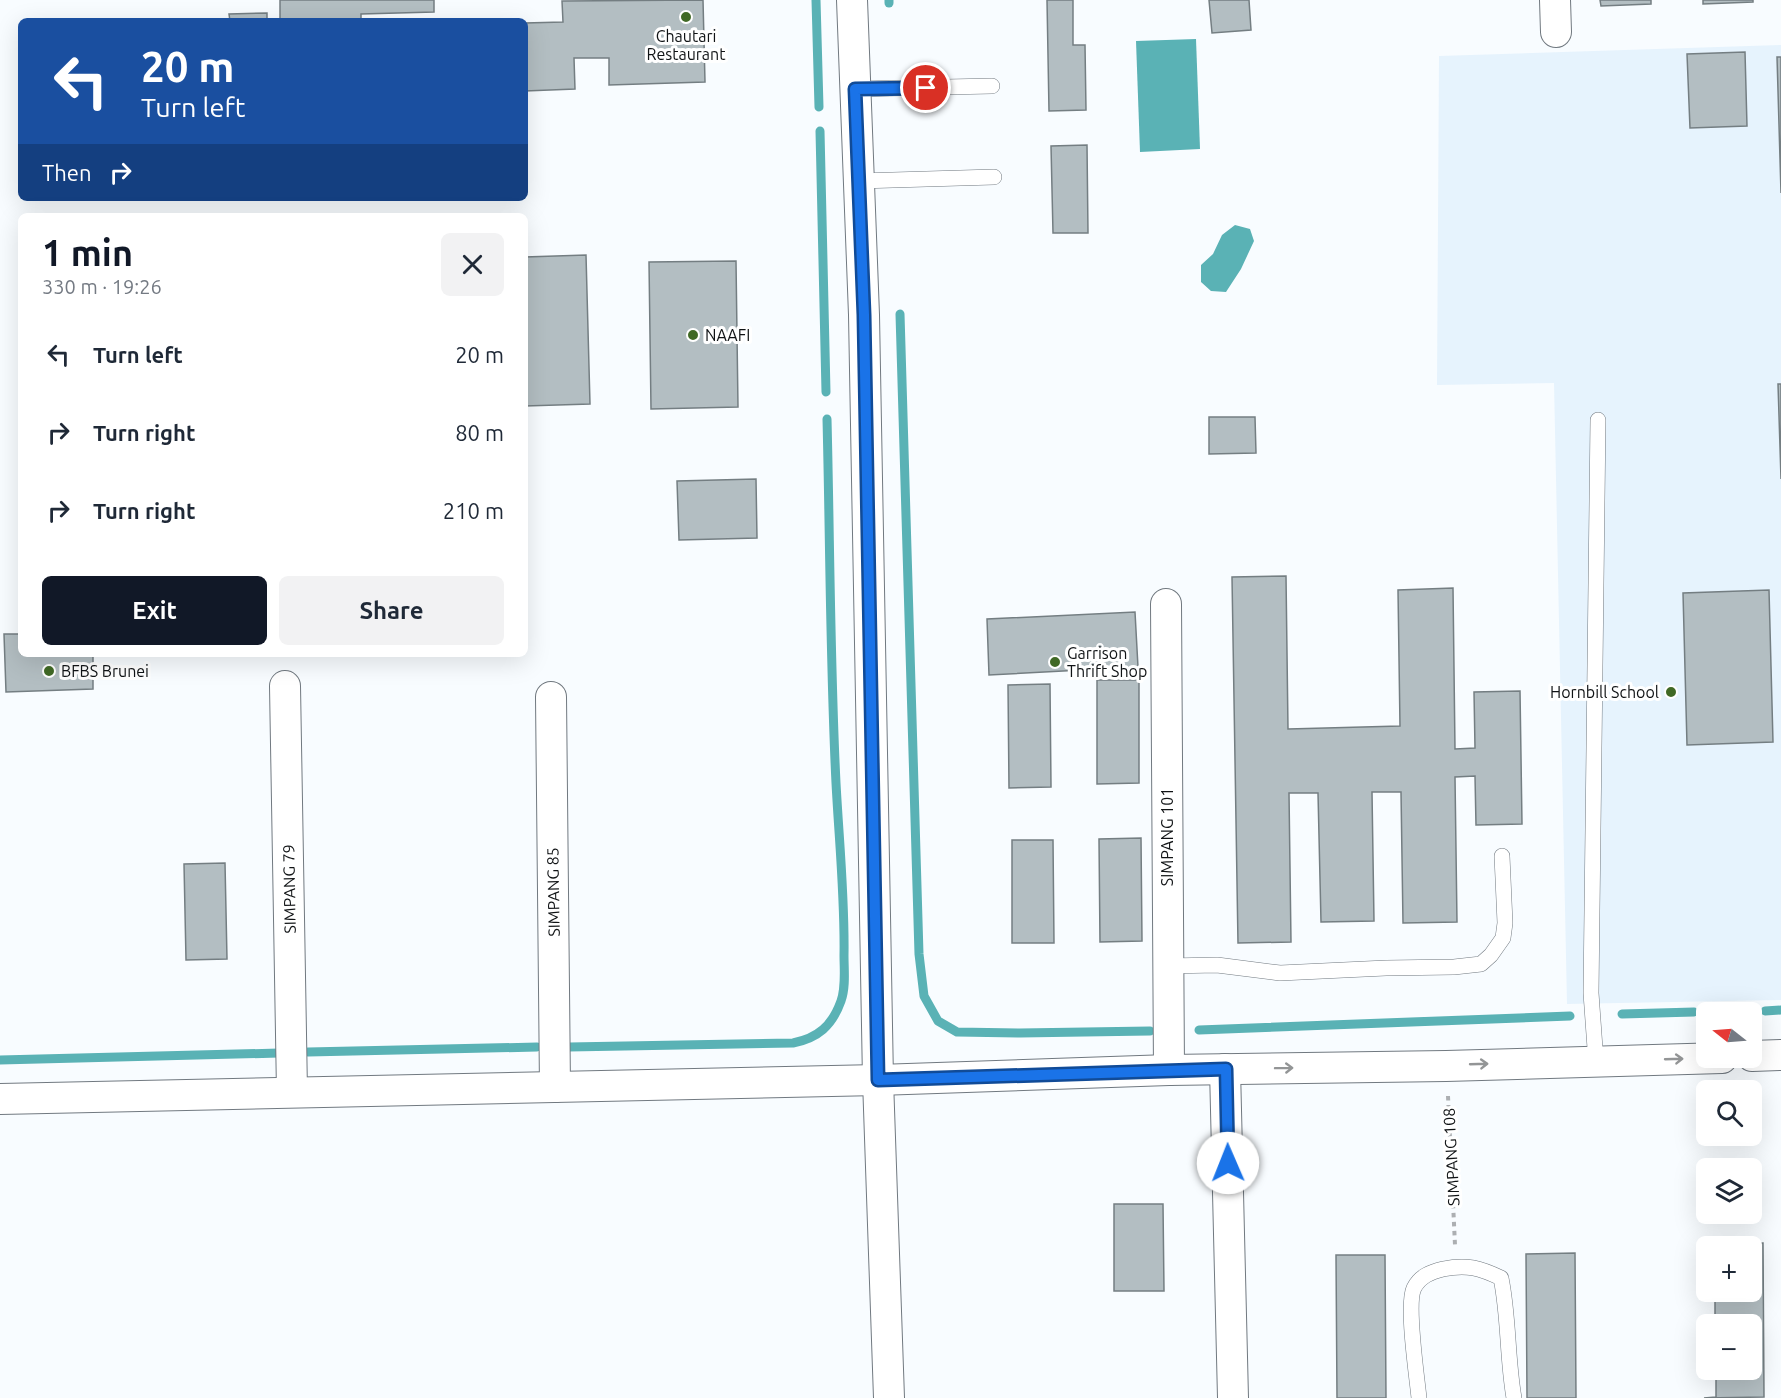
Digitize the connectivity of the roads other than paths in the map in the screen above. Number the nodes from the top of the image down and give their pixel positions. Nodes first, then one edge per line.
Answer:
1 (852, 0) edge
2 (1555, 0) edge
3 (1556, 32) dead end
4 (992, 86) dead end
5 (855, 89) junction
6 (994, 177) dead end
7 (859, 181) junction
8 (1598, 420) dead end
9 (1166, 604) dead end
10 (285, 686) dead end
11 (551, 698) dead end
12 (1502, 856) dead end
13 (1168, 966) junction
14 (1781, 1055) edge
15 (1762, 1056) edge
16 (1696, 1059) edge
17 (1596, 1062) junction
18 (1226, 1069) junction
19 (1169, 1070) junction
20 (878, 1080) junction
21 (555, 1087) junction
22 (292, 1092) junction
23 (0, 1099) edge
24 (889, 1398) edge
25 (1233, 1398) edge
26 (1419, 1398) edge
27 (1514, 1398) edge

1 - 5 street
2 - 3 street
4 - 5 lane
5 - 7 street
6 - 7 lane
7 - 20 street
8 - 17 lane
9 - 13 street, SIMPANG 101
10 - 22 street, SIMPANG 79
11 - 21 street, SIMPANG 85
12 - 13 lane
13 - 19 street, SIMPANG 101
14 - 15 street
17 -> 16 street
18 -> 17 street
18 - 19 street
18 - 25 street
19 - 20 street
20 - 21 street
20 - 24 street
21 - 22 street
22 - 23 street
26 - 27 lane

